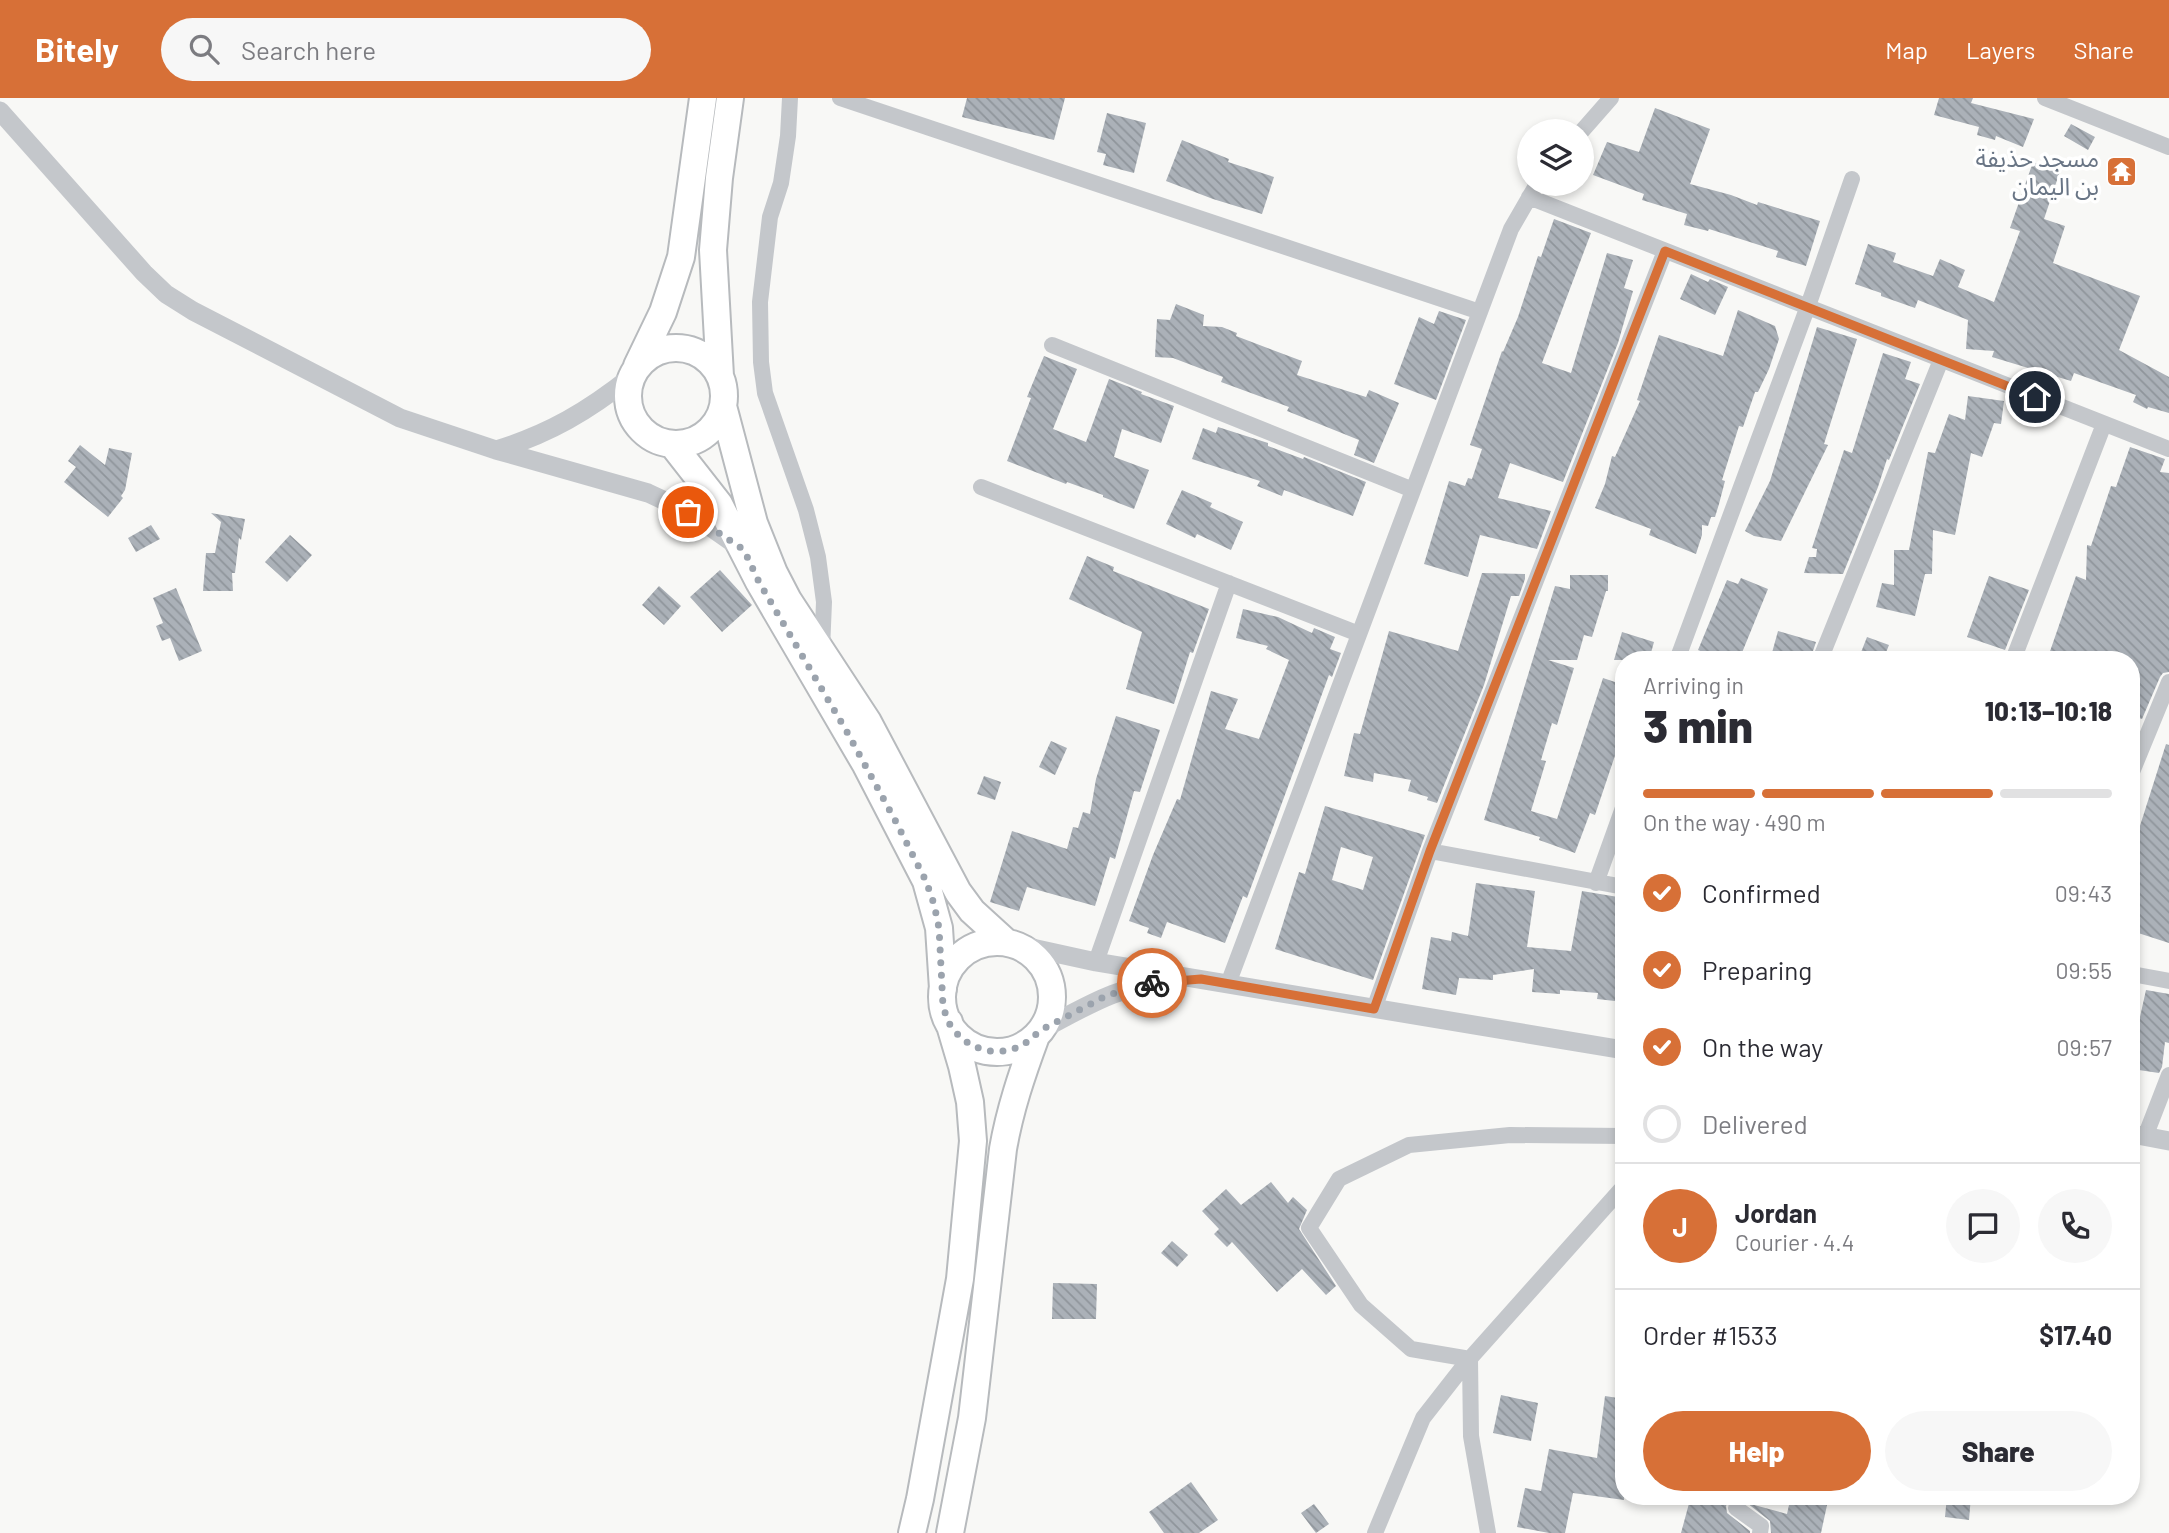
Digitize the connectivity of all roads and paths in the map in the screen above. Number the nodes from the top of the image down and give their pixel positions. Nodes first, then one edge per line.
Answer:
1 (703, 98) edge
2 (730, 98) edge
3 (790, 98) edge
4 (840, 98) edge
5 (1611, 98) edge
6 (2045, 98) edge
7 (0, 111) edge
8 (1593, 119) edge
9 (2169, 147) edge
10 (1852, 179) dead end
11 (1530, 196) edge
12 (1546, 196) edge
13 (1665, 251) junction
14 (1808, 306) junction
15 (1480, 312) junction
16 (1052, 345) dead end
17 (1941, 360) junction
18 (634, 373) junction
19 (720, 376) junction
20 (723, 406) junction
21 (2104, 424) junction
22 (672, 444) junction
23 (2169, 449) edge
24 (496, 450) junction
25 (981, 487) dead end
26 (1413, 490) junction
27 (744, 550) junction
28 (1229, 583) junction
29 (1359, 634) junction
30 (1680, 651) edge
31 (1824, 651) edge
32 (2016, 651) edge
33 (822, 652) junction
34 (2169, 682) edge
35 (2140, 753) edge
36 (1615, 830) edge
37 (1430, 851) junction
38 (1596, 883) junction
39 (1615, 886) edge
40 (1010, 943) junction
41 (1096, 962) junction
42 (2140, 976) edge
43 (1201, 979) junction
44 (2169, 981) edge
45 (1228, 985) junction
46 (943, 989) junction
47 (1374, 1009) junction
48 (948, 1022) junction
49 (1039, 1033) junction
50 (1615, 1049) edge
51 (2169, 1075) edge
52 (2140, 1132) edge
53 (1615, 1136) edge
54 (2140, 1136) edge
55 (2169, 1141) edge
56 (1615, 1196) edge
57 (1470, 1359) junction
58 (1736, 1508) dead end
59 (912, 1533) edge
60 (950, 1533) edge
61 (1375, 1533) edge
62 (1488, 1533) edge
63 (1760, 1533) edge

1 - 18 highway
2 - 19 highway
3 - 33 street
4 - 15 street
5 - 8 street
6 - 9 street
7 - 24 street
10 - 14 street
11 - 15 street
12 - 13 street
13 - 14 street
13 - 37 street
14 - 17 street
14 - 30 street
15 - 26 street
16 - 26 street
17 - 21 street
17 - 31 street
18 - 19 highway
18 - 22 highway
18 - 24 street
19 - 20 highway
20 - 22 highway
20 - 33 highway
21 - 23 street
21 - 32 street
22 - 27 highway
24 - 27 street
25 - 28 street
26 - 29 street
27 - 46 highway
28 - 29 street
28 - 41 street
29 - 45 street
33 - 40 highway
34 - 35 street
36 - 38 street
37 - 38 street
37 - 47 street
38 - 39 street
40 - 41 street
40 - 46 highway
40 - 49 highway
41 - 43 street
42 - 44 street
43 - 45 street
43 - 49 street
45 - 47 street
46 - 48 highway
47 - 50 street
48 - 49 highway
48 - 59 highway
49 - 60 highway
51 - 52 street
53 - 57 street
54 - 55 street
56 - 57 street
57 - 61 street
57 - 62 street
58 - 63 street

